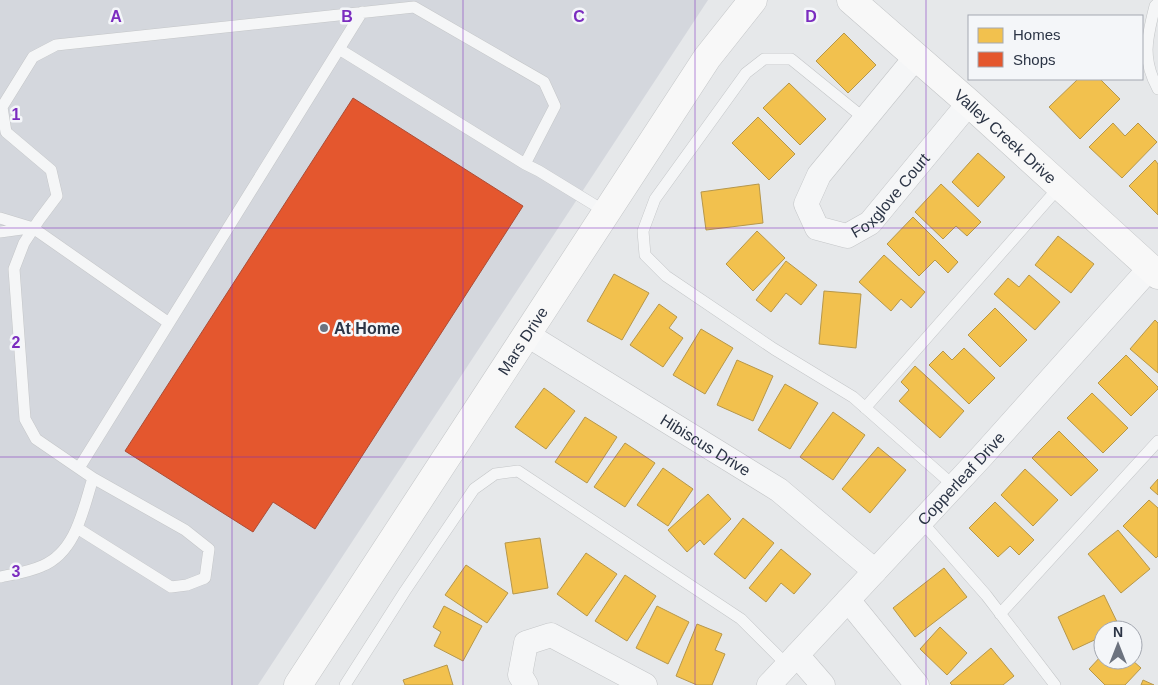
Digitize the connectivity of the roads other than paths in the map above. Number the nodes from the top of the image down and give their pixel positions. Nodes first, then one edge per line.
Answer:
1 (754, 0) edge
2 (851, 0) edge
3 (1158, 3) edge
4 (362, 12) junction
5 (339, 49) junction
6 (916, 57) junction
7 (1158, 89) edge
8 (969, 104) junction
9 (865, 119) junction
10 (525, 164) junction
11 (1060, 186) junction
12 (606, 212) junction
13 (0, 218) edge
14 (33, 228) junction
15 (0, 232) edge
16 (1154, 271) edge
17 (169, 323) junction
18 (526, 334) junction
19 (865, 408) junction
20 (1158, 441) edge
21 (79, 468) junction
22 (93, 478) junction
23 (954, 486) junction
24 (921, 521) junction
25 (77, 528) junction
26 (875, 571) junction
27 (0, 576) edge
28 (848, 600) junction
29 (1000, 614) junction
30 (792, 660) junction
31 (298, 685) edge
32 (344, 685) edge
33 (526, 685) edge
34 (645, 685) edge
35 (769, 685) edge
36 (823, 685) edge
37 (917, 685) edge
38 (1055, 685) edge

1 - 12 street, Mars Drive
2 - 6 street, Valley Creek Drive
3 - 7 lane
4 - 5 lane
4 - 10 lane
4 - 14 lane
5 - 10 lane
5 - 17 lane
6 - 8 street, Valley Creek Drive
6 - 9 street, Foxglove Court
8 - 9 street, Foxglove Court
8 - 11 street, Valley Creek Drive
9 - 19 lane
10 - 12 lane
11 - 16 street, Valley Creek Drive
11 - 19 lane
12 - 18 street, Mars Drive
13 - 14 lane
14 - 15 lane
14 - 17 lane
14 - 21 lane
16 - 23 street, Copperleaf Drive
17 - 21 lane
18 - 26 street, Hibiscus Drive
18 - 31 street, Mars Drive
19 - 23 lane
20 - 29 lane
21 - 22 lane
22 - 25 lane
22 - 25 lane
23 - 24 street, Copperleaf Drive
24 - 26 street, Copperleaf Drive
24 - 29 lane
25 - 27 lane
26 - 28 street, Copperleaf Drive
28 - 30 street, Copperleaf Drive
28 - 37 street
29 - 38 lane
30 - 32 lane
30 - 35 street, Copperleaf Drive
30 - 36 street
33 - 34 street

